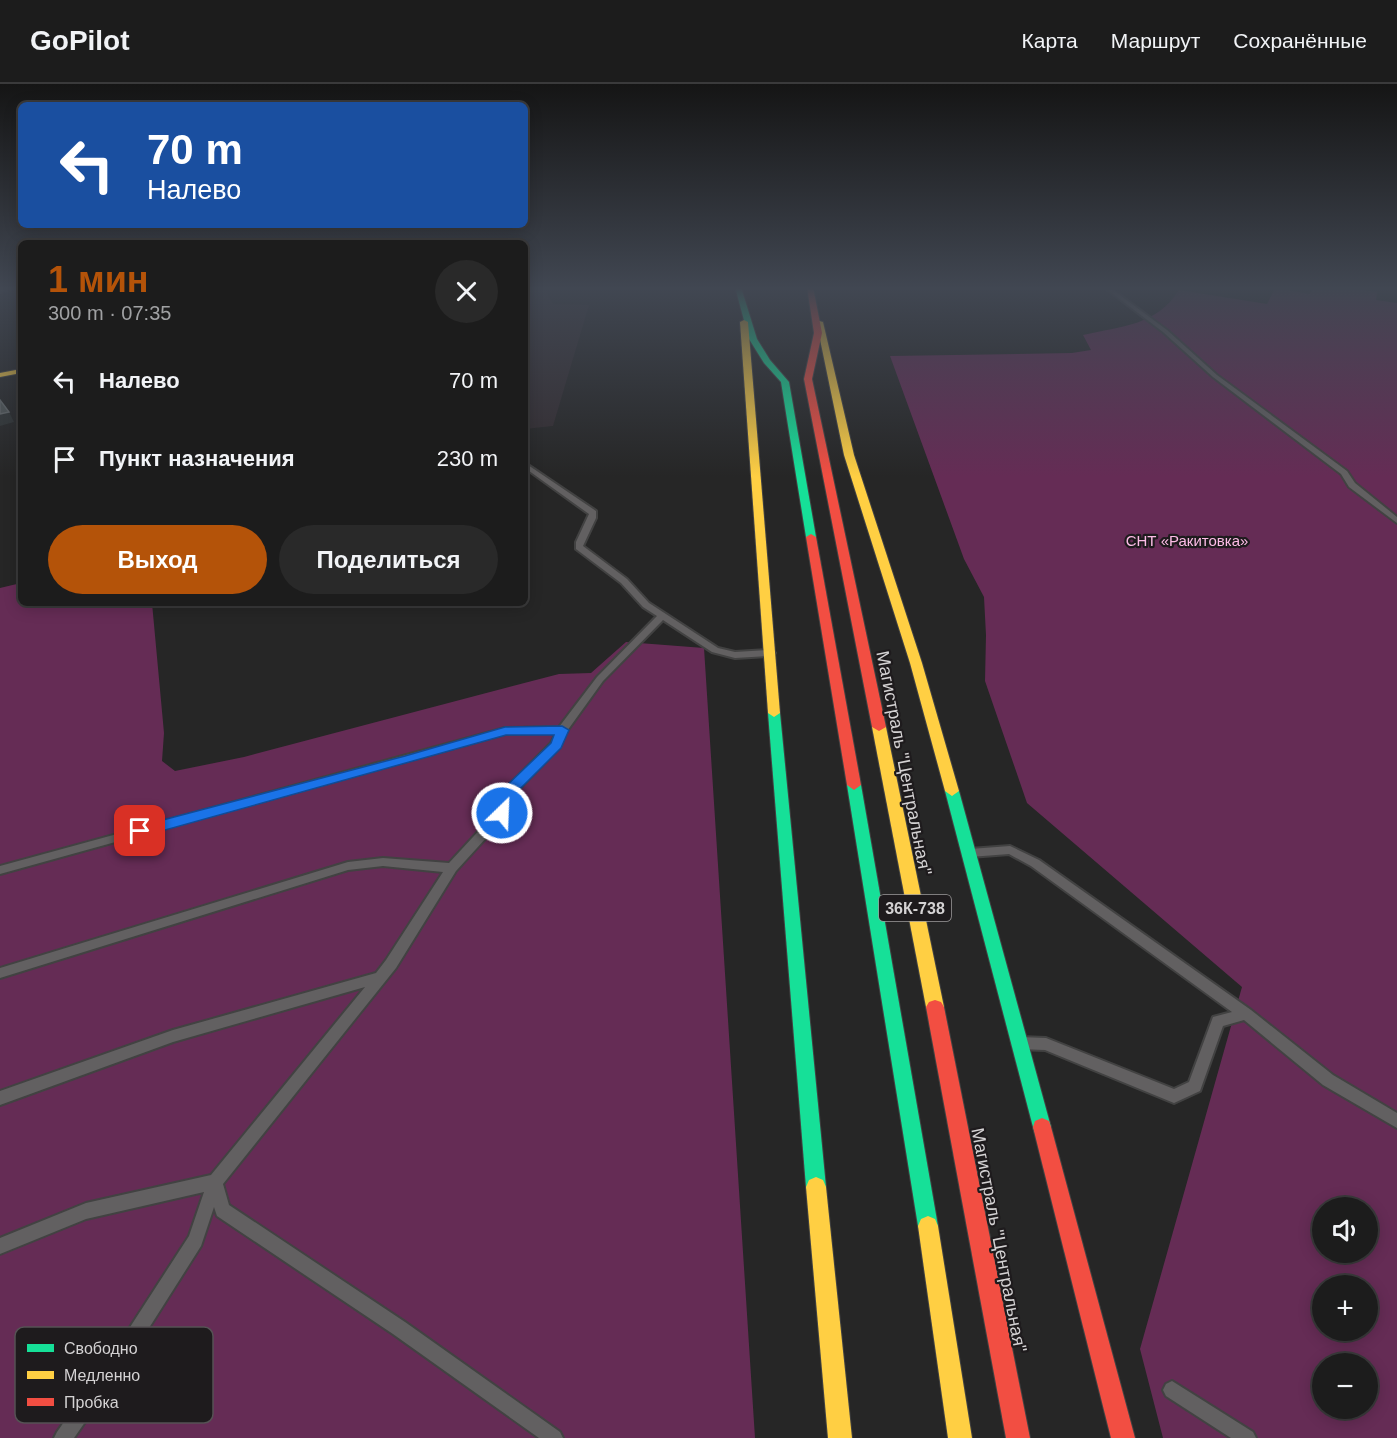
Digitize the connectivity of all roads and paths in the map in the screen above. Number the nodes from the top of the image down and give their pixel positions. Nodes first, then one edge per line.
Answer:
1 (746, 350) edge
2 (759, 350) edge
3 (817, 350) edge
4 (825, 350) edge
5 (1187, 350) edge
6 (18, 372) edge
7 (0, 375) edge
8 (528, 467) edge
9 (1397, 521) edge
10 (663, 615) junction
11 (770, 653) junction
12 (562, 730) junction
13 (970, 853) junction
14 (452, 868) junction
15 (0, 870) edge
16 (0, 973) edge
17 (377, 978) junction
18 (1246, 1014) junction
19 (1019, 1043) junction
20 (0, 1098) edge
21 (1397, 1121) edge
22 (215, 1182) junction
23 (0, 1246) edge
24 (140, 1327) edge
25 (1172, 1390) dead end
26 (74, 1423) edge
27 (63, 1438) edge
28 (554, 1438) edge
29 (840, 1438) edge
30 (960, 1438) edge
31 (1018, 1438) edge
32 (1123, 1438) edge
33 (1247, 1438) edge

1 - 11 main road
2 - 30 main road, 36К-738
3 - 31 main road, Магистраль "Центральная" / 36К-738
4 - 13 main road
5 - 9 street
6 - 7 main road
8 - 10 street
10 - 11 street
10 - 12 street
11 - 29 main road
12 - 14 street
12 - 15 street
13 - 18 street
13 - 19 main road
14 - 16 street
14 - 17 street
17 - 20 street
17 - 22 street
18 - 19 street
18 - 21 street
19 - 32 main road
22 - 23 street
22 - 24 street
22 - 28 street
25 - 33 street
26 - 27 street

